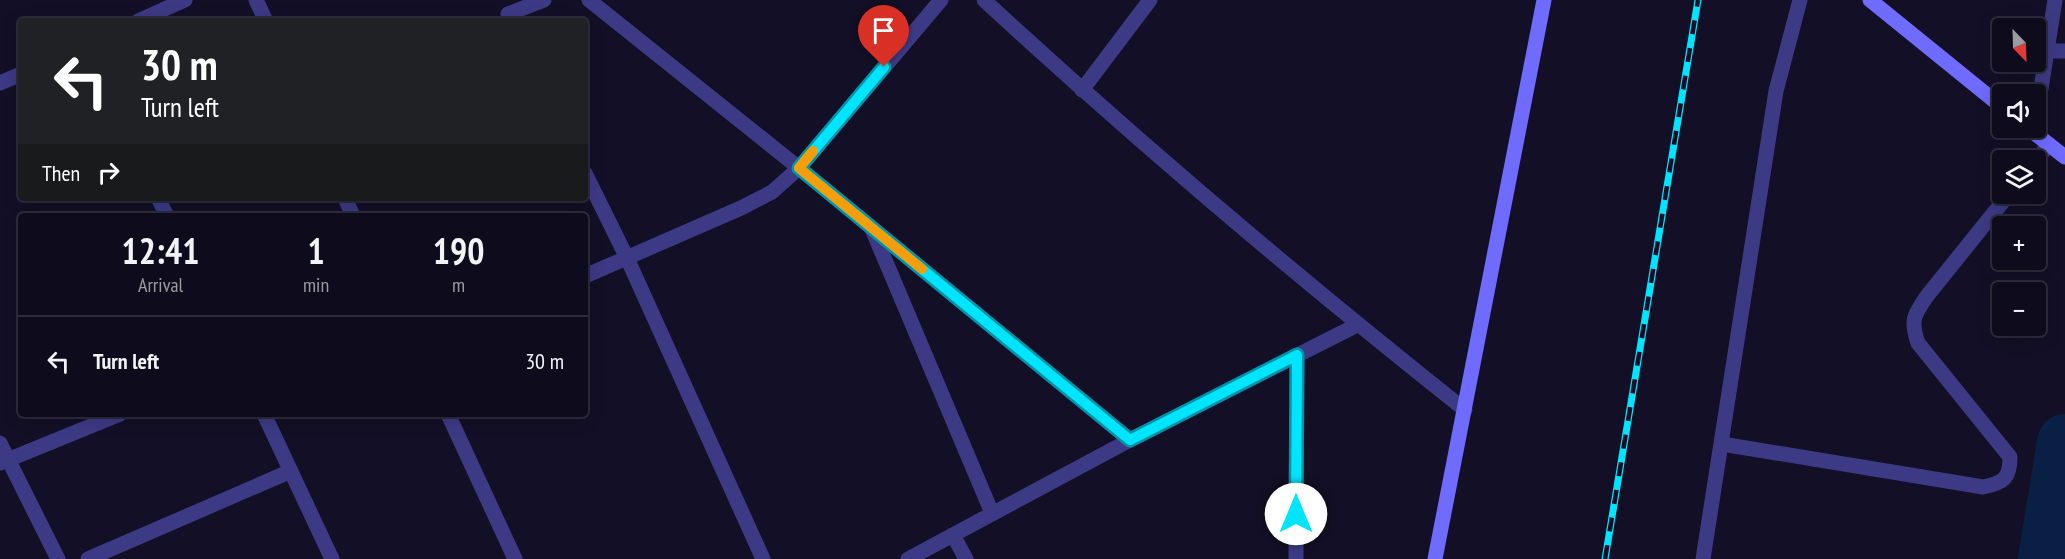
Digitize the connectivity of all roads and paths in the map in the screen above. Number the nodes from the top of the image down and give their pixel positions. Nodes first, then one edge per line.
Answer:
1 (184, 0) edge
2 (256, 0) edge
3 (544, 0) edge
4 (589, 0) edge
5 (941, 0) edge
6 (984, 0) edge
7 (1150, 0) edge
8 (1544, 0) edge
9 (1800, 0) edge
10 (1870, 0) edge
11 (2055, 0) edge
12 (507, 12) edge
13 (145, 18) edge
14 (265, 18) edge
15 (2046, 51) joint
16 (2065, 51) edge
17 (18, 75) edge
18 (0, 83) edge
19 (1082, 90) junction
20 (1992, 99) edge
21 (2043, 138) edge
22 (2049, 144) junction
23 (2044, 150) edge
24 (2065, 157) edge
25 (799, 168) junction
26 (588, 179) edge
27 (2001, 204) edge
28 (870, 226) junction
29 (627, 258) junction
30 (588, 275) edge
31 (1358, 325) junction
32 (1297, 355) junction
33 (1465, 410) junction
34 (113, 417) edge
35 (269, 417) edge
36 (449, 417) edge
37 (1130, 440) junction
38 (0, 443) edge
39 (1722, 444) junction
40 (4, 462) edge
41 (291, 471) junction
42 (992, 513) junction
43 (952, 535) junction
44 (58, 559) edge
45 (88, 559) edge
46 (332, 559) edge
47 (515, 559) edge
48 (763, 559) edge
49 (908, 559) edge
50 (966, 559) edge
51 (1296, 559) edge
52 (1435, 559) edge
53 (1703, 559) edge

1 - 13 street
2 - 14 street
3 - 12 street
4 - 25 street
5 - 25 street
6 - 19 street
7 - 19 street
8 - 33 street
9 - 39 street
10 - 20 street
11 - 15 street
15 - 16 street
17 - 18 street
19 - 31 street
21 - 22 street
22 - 23 street
22 - 24 street
25 - 28 street
25 - 29 street
26 - 29 street
27 - 39 street
28 - 37 street
28 - 42 street
29 - 30 street
29 - 48 street
31 - 32 street
31 - 33 street
32 - 37 street
32 - 51 street
33 - 52 street
34 - 40 street
35 - 41 street
36 - 47 street
37 - 42 street
38 - 40 street
39 - 53 street
40 - 44 street
41 - 45 street
41 - 46 street
42 - 43 street
43 - 49 street
43 - 50 street

